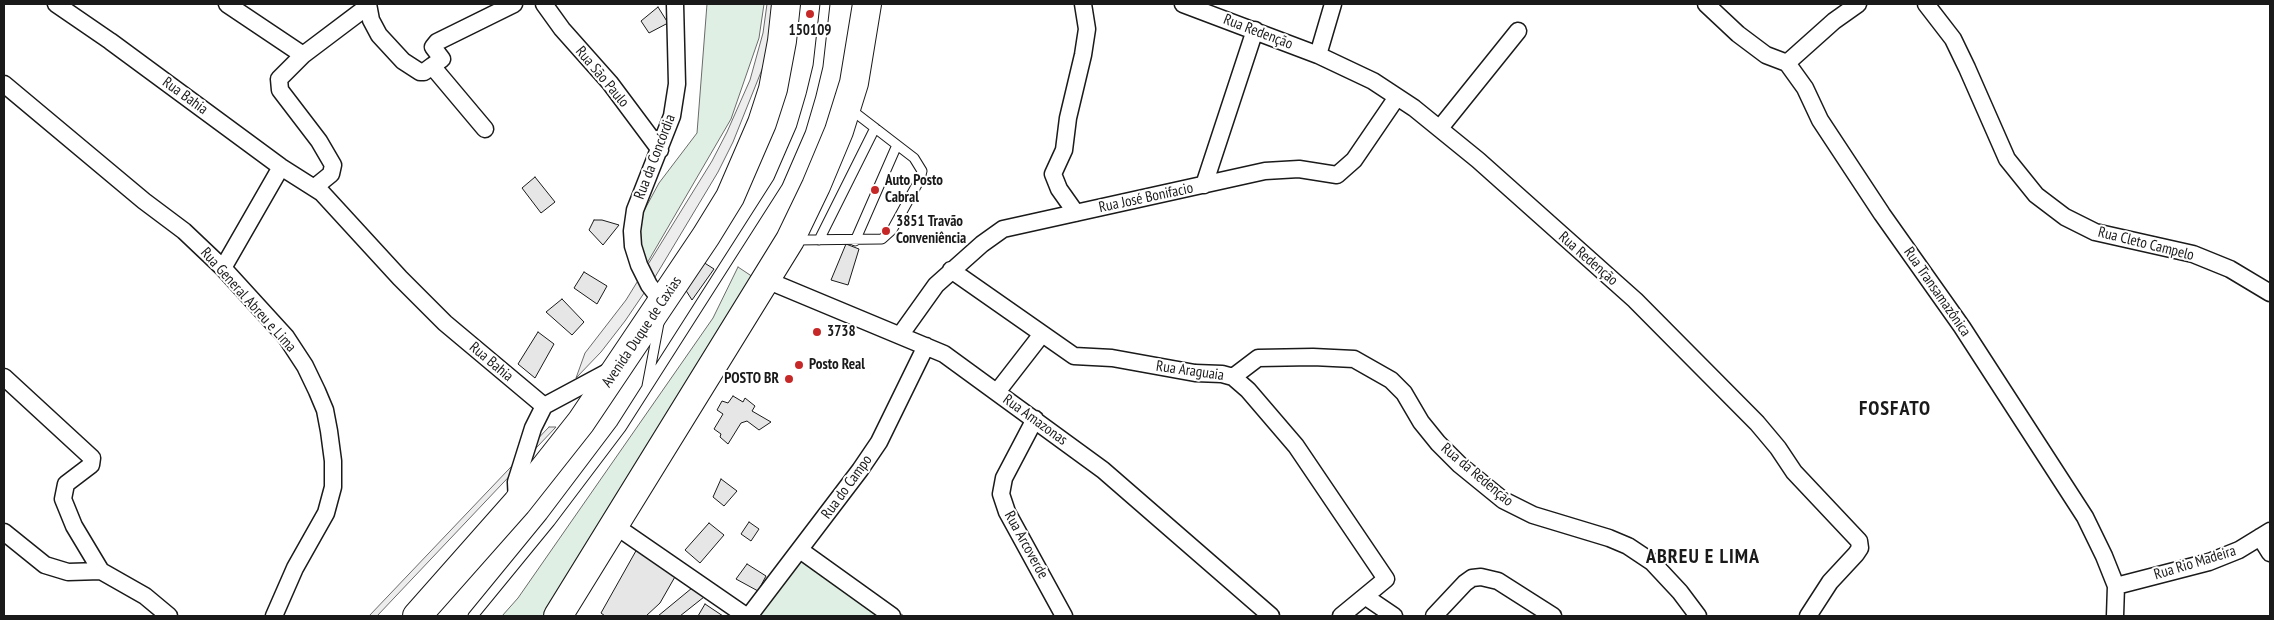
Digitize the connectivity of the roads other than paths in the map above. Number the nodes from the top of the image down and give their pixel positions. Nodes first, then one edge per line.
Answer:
1 (56, 4) edge
2 (226, 4) edge
3 (514, 4) edge
4 (544, 4) edge
5 (675, 4) edge
6 (786, 4) edge
7 (825, 4) edge
8 (867, 4) edge
9 (1083, 4) edge
10 (1183, 4) edge
11 (1333, 4) edge
12 (1706, 4) edge
13 (1858, 4) edge
14 (1926, 4) edge
15 (368, 5) edge
16 (1256, 30) junction
17 (1518, 31) dead end
18 (302, 55) junction
19 (1318, 55) junction
20 (1787, 63) junction
21 (432, 66) junction
22 (4, 84) edge
23 (1397, 97) junction
24 (846, 106) junction
25 (875, 128) junction
26 (1440, 128) junction
27 (484, 129) dead end
28 (897, 144) junction
29 (660, 150) junction
30 (281, 167) junction
31 (1204, 185) junction
32 (315, 187) junction
33 (1076, 213) junction
34 (790, 240) junction
35 (819, 240) junction
36 (855, 241) junction
37 (223, 268) junction
38 (951, 270) junction
39 (764, 279) junction
40 (2270, 293) edge
41 (663, 303) junction
42 (901, 334) junction
43 (1042, 334) junction
44 (926, 346) junction
45 (620, 365) junction
46 (4, 377) edge
47 (1233, 377) junction
48 (646, 390) junction
49 (997, 392) junction
50 (544, 406) junction
51 (1035, 418) junction
52 (517, 503) junction
53 (614, 525) junction
54 (4, 532) edge
55 (2265, 534) edge
56 (800, 550) junction
57 (2270, 553) edge
58 (101, 571) junction
59 (2116, 586) junction
60 (1366, 597) junction
61 (169, 616) edge
62 (274, 616) edge
63 (417, 616) edge
64 (473, 616) edge
65 (558, 616) edge
66 (748, 616) edge
67 (892, 616) edge
68 (1064, 616) edge
69 (1271, 616) edge
70 (1341, 616) edge
71 (1394, 616) edge
72 (1434, 616) edge
73 (1553, 616) edge
74 (1698, 616) edge
75 (1808, 616) edge
76 (2115, 616) edge

1 - 30 street, Rua Bahia
2 - 18 street
3 - 21 street
4 - 29 street, Rua São Paulo
5 - 29 street, Rua da Concórdia
6 - 41 highway, Avenida Duque de Caxias
7 - 48 lane
8 - 24 highway
9 - 33 street
10 - 16 street, Rua Redenção
11 - 19 street
12 - 20 street
13 - 20 street
14 - 40 street, Rua Cleto Campelo
15 - 18 street
15 - 21 street
16 - 19 street, Rua Redenção
16 - 31 street
17 - 26 street
18 - 32 street
19 - 23 street, Rua Redenção
20 - 59 street, Rua Transamazônica
21 - 27 street
22 - 37 street, Rua General Abreu e Lima
23 - 26 street, Rua Redenção
23 - 31 street, Rua José Bonifacio
24 - 25 lane
24 - 34 highway
25 - 28 lane
25 - 35 lane
26 - 75 street, Rua Redenção
28 - 36 lane
28 - 36 lane
29 - 41 street, Rua da Concórdia
30 - 32 street, Rua Bahia
30 - 37 street
31 - 33 street, Rua José Bonifacio
32 - 50 street, Rua Bahia
33 - 38 street, Rua José Bonifacio
34 - 35 lane
34 - 39 highway
35 - 36 lane
37 - 62 street, Rua General Abreu e Lima
38 - 42 street, Rua José Bonifacio
38 - 43 street, Rua Araguaia
39 - 42 street, Rua Amazonas
39 - 53 highway
41 - 45 highway, Avenida Duque de Caxias
41 - 48 lane
42 - 44 street, Rua Amazonas
43 - 47 street, Rua Araguaia
43 - 49 street
44 - 49 street, Rua Amazonas
44 - 56 street, Rua do Campo
45 - 50 street
45 - 52 highway, Avenida Duque de Caxias
46 - 58 street
47 - 60 street, Rua Araguaia
47 - 74 street, Rua da Redenção
48 - 64 lane
49 - 51 street, Rua Amazonas
50 - 52 street
51 - 68 street, Rua Arcoverde
51 - 69 street, Rua Amazonas
52 - 63 highway, Avenida Duque de Caxias
53 - 65 highway
53 - 66 street
54 - 58 street
55 - 57 street
55 - 59 street, Rua Rio Madeira
56 - 66 street, Rua do Campo
56 - 67 street
58 - 61 street
59 - 76 street, Rua Transamazônica
60 - 70 street
60 - 71 street
72 - 73 street

